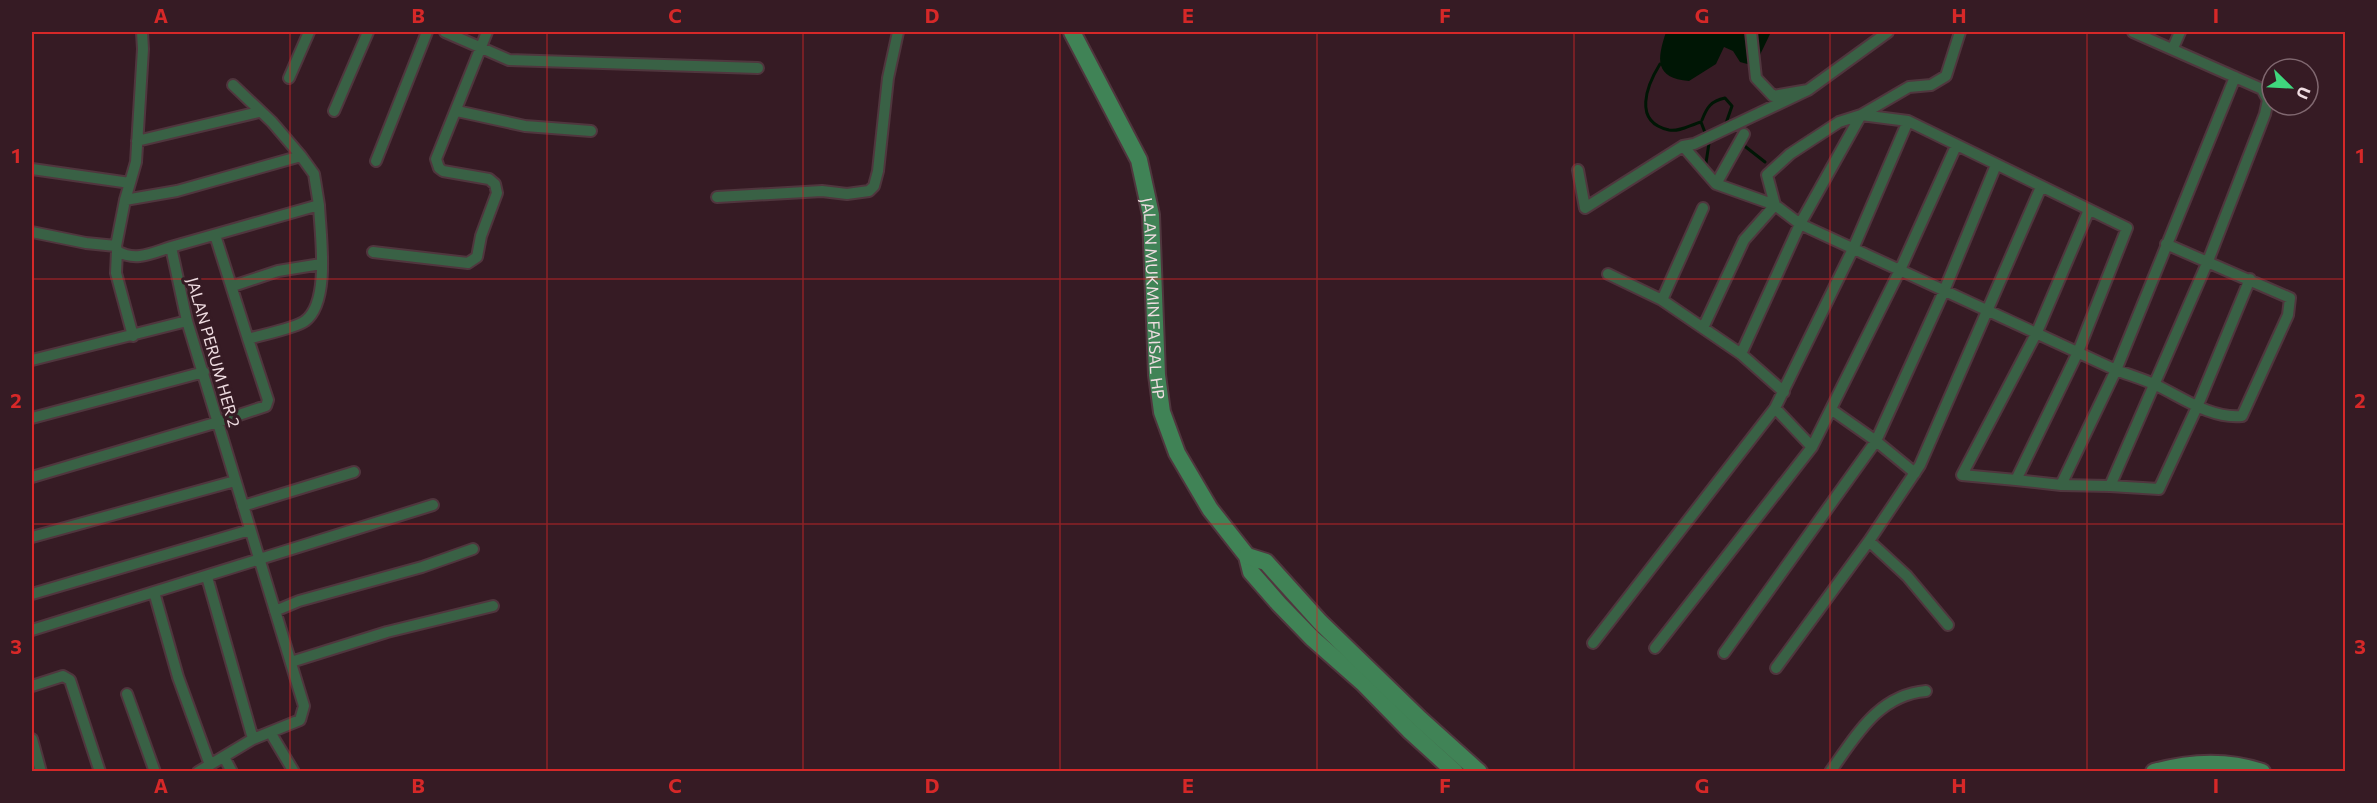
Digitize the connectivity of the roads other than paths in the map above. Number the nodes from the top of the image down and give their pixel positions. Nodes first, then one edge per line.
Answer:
1 (142, 32) edge
2 (309, 32) edge
3 (368, 32) edge
4 (427, 32) edge
5 (445, 32) edge
6 (487, 32) edge
7 (898, 32) edge
8 (1072, 32) edge
9 (1751, 32) edge
10 (1888, 32) edge
11 (1960, 32) edge
12 (2133, 32) edge
13 (2181, 32) edge
14 (481, 46) junction
15 (2173, 48) junction
16 (758, 68) dead end
17 (2235, 77) junction
18 (289, 78) dead end
19 (232, 85) dead end
20 (1808, 90) junction
21 (334, 111) dead end
22 (457, 111) junction
23 (259, 112) junction
24 (1861, 116) junction
25 (1908, 121) junction
26 (591, 131) dead end
27 (1744, 134) dead end
28 (137, 141) junction
29 (1688, 145) junction
30 (1956, 146) junction
31 (301, 156) junction
32 (376, 161) dead end
33 (1996, 165) junction
34 (32, 169) edge
35 (1578, 170) dead end
36 (130, 183) junction
37 (1716, 184) junction
38 (2041, 187) junction
39 (717, 197) dead end
40 (125, 200) junction
41 (319, 205) junction
42 (1775, 205) junction
43 (1703, 208) dead end
44 (2089, 210) junction
45 (1800, 224) junction
46 (32, 232) edge
47 (215, 235) junction
48 (2166, 244) junction
49 (171, 247) junction
50 (117, 249) junction
51 (1853, 249) junction
52 (373, 252) dead end
53 (2208, 261) junction
54 (321, 264) junction
55 (1900, 270) junction
56 (1608, 274) dead end
57 (2250, 279) junction
58 (233, 286) junction
59 (1944, 291) junction
60 (1662, 300) junction
61 (1988, 311) junction
62 (187, 321) junction
63 (1703, 328) junction
64 (2037, 332) junction
65 (133, 336) junction
66 (248, 339) junction
67 (2078, 352) junction
68 (1741, 354) junction
69 (32, 360) edge
70 (2116, 370) junction
71 (204, 372) junction
72 (2155, 384) junction
73 (1784, 392) junction
74 (2197, 407) junction
75 (1775, 408) junction
76 (1832, 410) junction
77 (32, 418) edge
78 (218, 422) junction
79 (1876, 441) junction
80 (1812, 447) junction
81 (354, 472) dead end
82 (1915, 472) junction
83 (32, 477) edge
84 (2016, 480) junction
85 (235, 481) junction
86 (2061, 485) junction
87 (2110, 486) junction
88 (433, 505) dead end
89 (243, 506) junction
90 (250, 530) junction
91 (32, 537) edge
92 (1869, 541) junction
93 (473, 549) dead end
94 (259, 560) junction
95 (207, 577) junction
96 (154, 592) junction
97 (32, 594) edge
98 (493, 606) dead end
99 (275, 611) junction
100 (1948, 625) dead end
101 (32, 630) edge
102 (1593, 643) dead end
103 (1655, 648) dead end
104 (1724, 653) dead end
105 (291, 662) junction
106 (1776, 668) dead end
107 (32, 686) edge
108 (1926, 691) dead end
109 (127, 694) dead end
110 (270, 732) junction
111 (32, 739) edge
112 (253, 739) junction
113 (224, 757) junction
114 (210, 765) junction
115 (1453, 766) edge
116 (41, 771) edge
117 (100, 771) edge
118 (155, 771) edge
119 (198, 771) edge
120 (232, 771) edge
121 (294, 771) edge
122 (1479, 771) edge
123 (1830, 771) edge
124 (2154, 771) edge
125 (2262, 771) edge

1 - 28 street
2 - 18 street
3 - 21 street
4 - 32 street
5 - 14 street
6 - 14 street
7 - 39 street
8 - 115 street, JALAN MUKMIN FAISAL HP
9 - 20 street
10 - 20 street
11 - 24 street
12 - 15 street
13 - 15 street
14 - 16 street
14 - 22 street
15 - 17 street
17 - 48 street
17 - 53 street
19 - 23 street
20 - 29 street
22 - 26 street
22 - 52 street
23 - 28 street
23 - 31 street
24 - 25 street
24 - 42 street
24 - 45 street
25 - 30 street
25 - 51 street
27 - 37 street
28 - 36 street
29 - 35 street
29 - 37 street
30 - 33 street
30 - 55 street
31 - 40 street
31 - 41 street
33 - 38 street
33 - 59 street
34 - 36 street
36 - 40 street
37 - 42 street
38 - 44 street
38 - 61 street
40 - 50 street
41 - 47 street
41 - 54 street
42 - 45 street
42 - 63 street
43 - 60 street
44 - 64 street
44 - 67 street
45 - 51 street
45 - 68 street
46 - 50 street
47 - 49 street
47 - 58 street
48 - 53 street
48 - 70 street
49 - 50 street
49 - 62 street, JALAN PERUM HER 2
50 - 65 street
51 - 55 street
51 - 73 street
53 - 57 street
53 - 72 street
54 - 58 street
54 - 66 street
55 - 59 street
55 - 76 street
56 - 60 street
57 - 74 street
57 - 74 street
58 - 66 street
59 - 61 street
59 - 79 street
60 - 63 street
61 - 64 street
61 - 82 street
62 - 65 street
62 - 71 street, JALAN PERUM HER 2
63 - 68 street
64 - 67 street
64 - 84 street
65 - 69 street
66 - 78 street
67 - 70 street
67 - 84 street
68 - 73 street
70 - 72 street
70 - 86 street
71 - 77 street
71 - 78 street, JALAN PERUM HER 2
72 - 74 street
72 - 87 street
73 - 75 street
74 - 87 street
75 - 80 street
75 - 102 street
76 - 79 street
76 - 80 street
78 - 83 street
78 - 85 street, JALAN PERUM HER 2
79 - 82 street
79 - 104 street
80 - 103 street
81 - 89 street
82 - 92 street
84 - 86 street
85 - 89 street, JALAN PERUM HER 2
85 - 91 street
86 - 87 street
88 - 94 street
89 - 90 street, JALAN PERUM HER 2
90 - 94 street, JALAN PERUM HER 2
90 - 97 street
92 - 100 street
92 - 106 street
93 - 99 street
94 - 95 street
94 - 99 street, JALAN PERUM HER 2
95 - 96 street
95 - 112 street
96 - 101 street
96 - 114 street
98 - 105 street
99 - 105 street, JALAN PERUM HER 2
105 - 110 street, JALAN PERUM HER 2
107 - 117 street
108 - 123 street
109 - 118 street
110 - 112 street
110 - 121 street
111 - 116 street
112 - 113 street
113 - 114 street
113 - 120 street
114 - 119 street
115 - 122 street, JALAN MUKMIN FAISAL HP
124 - 125 street

